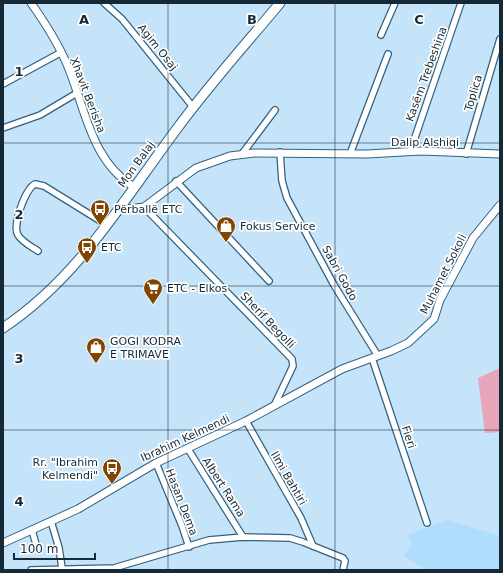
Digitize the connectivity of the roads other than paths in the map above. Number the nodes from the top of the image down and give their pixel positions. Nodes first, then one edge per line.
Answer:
1 (31, 3) edge
2 (104, 3) edge
3 (280, 3) edge
4 (395, 3) edge
5 (461, 3) edge
6 (381, 35) dead end
7 (500, 39) edge
8 (60, 53) junction
9 (388, 54) dead end
10 (3, 84) edge
11 (77, 92) junction
12 (193, 107) junction
13 (275, 110) dead end
14 (3, 128) edge
15 (280, 152) junction
16 (410, 152) junction
17 (242, 154) junction
18 (350, 154) junction
19 (466, 154) junction
20 (500, 154) edge
21 (176, 181) junction
22 (134, 187) junction
23 (500, 205) edge
24 (144, 207) junction
25 (119, 208) junction
26 (107, 225) junction
27 (38, 251) dead end
28 (269, 281) dead end
29 (3, 328) edge
30 (375, 356) junction
31 (274, 406) junction
32 (246, 422) junction
33 (188, 449) junction
34 (156, 463) junction
35 (51, 521) junction
36 (427, 523) dead end
37 (32, 530) junction
38 (243, 537) junction
39 (3, 543) edge
40 (313, 546) junction
41 (188, 547) junction
42 (37, 548) dead end
43 (62, 568) junction
44 (31, 570) edge
45 (343, 570) edge

1 - 8 street, Xhavit Berisha
2 - 12 street, Agim Osaj
3 - 12 main road, Mon Balaj
4 - 6 street
5 - 16 street, Kasëm Trebeshina
7 - 19 street, Toplica
8 - 10 street
8 - 11 street, Xhavit Berisha
9 - 18 street
11 - 14 street
11 - 22 street, Xhavit Berisha
12 - 22 main road, Mon Balaj
13 - 17 street
15 - 17 street, Dalip Alshiqi
15 - 18 street, Dalip Alshiqi
15 - 30 street, Sabri Godo
16 - 18 street, Dalip Alshiqi
16 - 19 street, Dalip Alshiqi
17 - 21 street, Dalip Alshiqi
19 - 20 street, Dalip Alshiqi
21 - 24 street, Dalip Alshiqi
21 - 28 street
22 - 25 main road, Mon Balaj
23 - 30 street, Muhamet Sokoli
24 - 25 street
24 - 31 street, Sherif Begolli
25 - 26 main road, Mon Balaj
26 - 27 street
26 - 29 main road, Mon Balaj
30 - 31 street, Ibrahim Kelmendi
30 - 36 street, Fieri
31 - 32 street, Ibrahim Kelmendi
32 - 33 street, Ibrahim Kelmendi
32 - 40 street, Ilmi Bahtiri
33 - 34 street, Ibrahim Kelmendi
33 - 38 street, Albert Rama
34 - 35 street, Ibrahim Kelmendi
34 - 41 street, Hasan Dema
35 - 37 street, Ibrahim Kelmendi
35 - 43 street
37 - 39 street, Ibrahim Kelmendi
37 - 42 street
38 - 40 street
38 - 41 street
40 - 45 street
41 - 43 street
43 - 44 street

